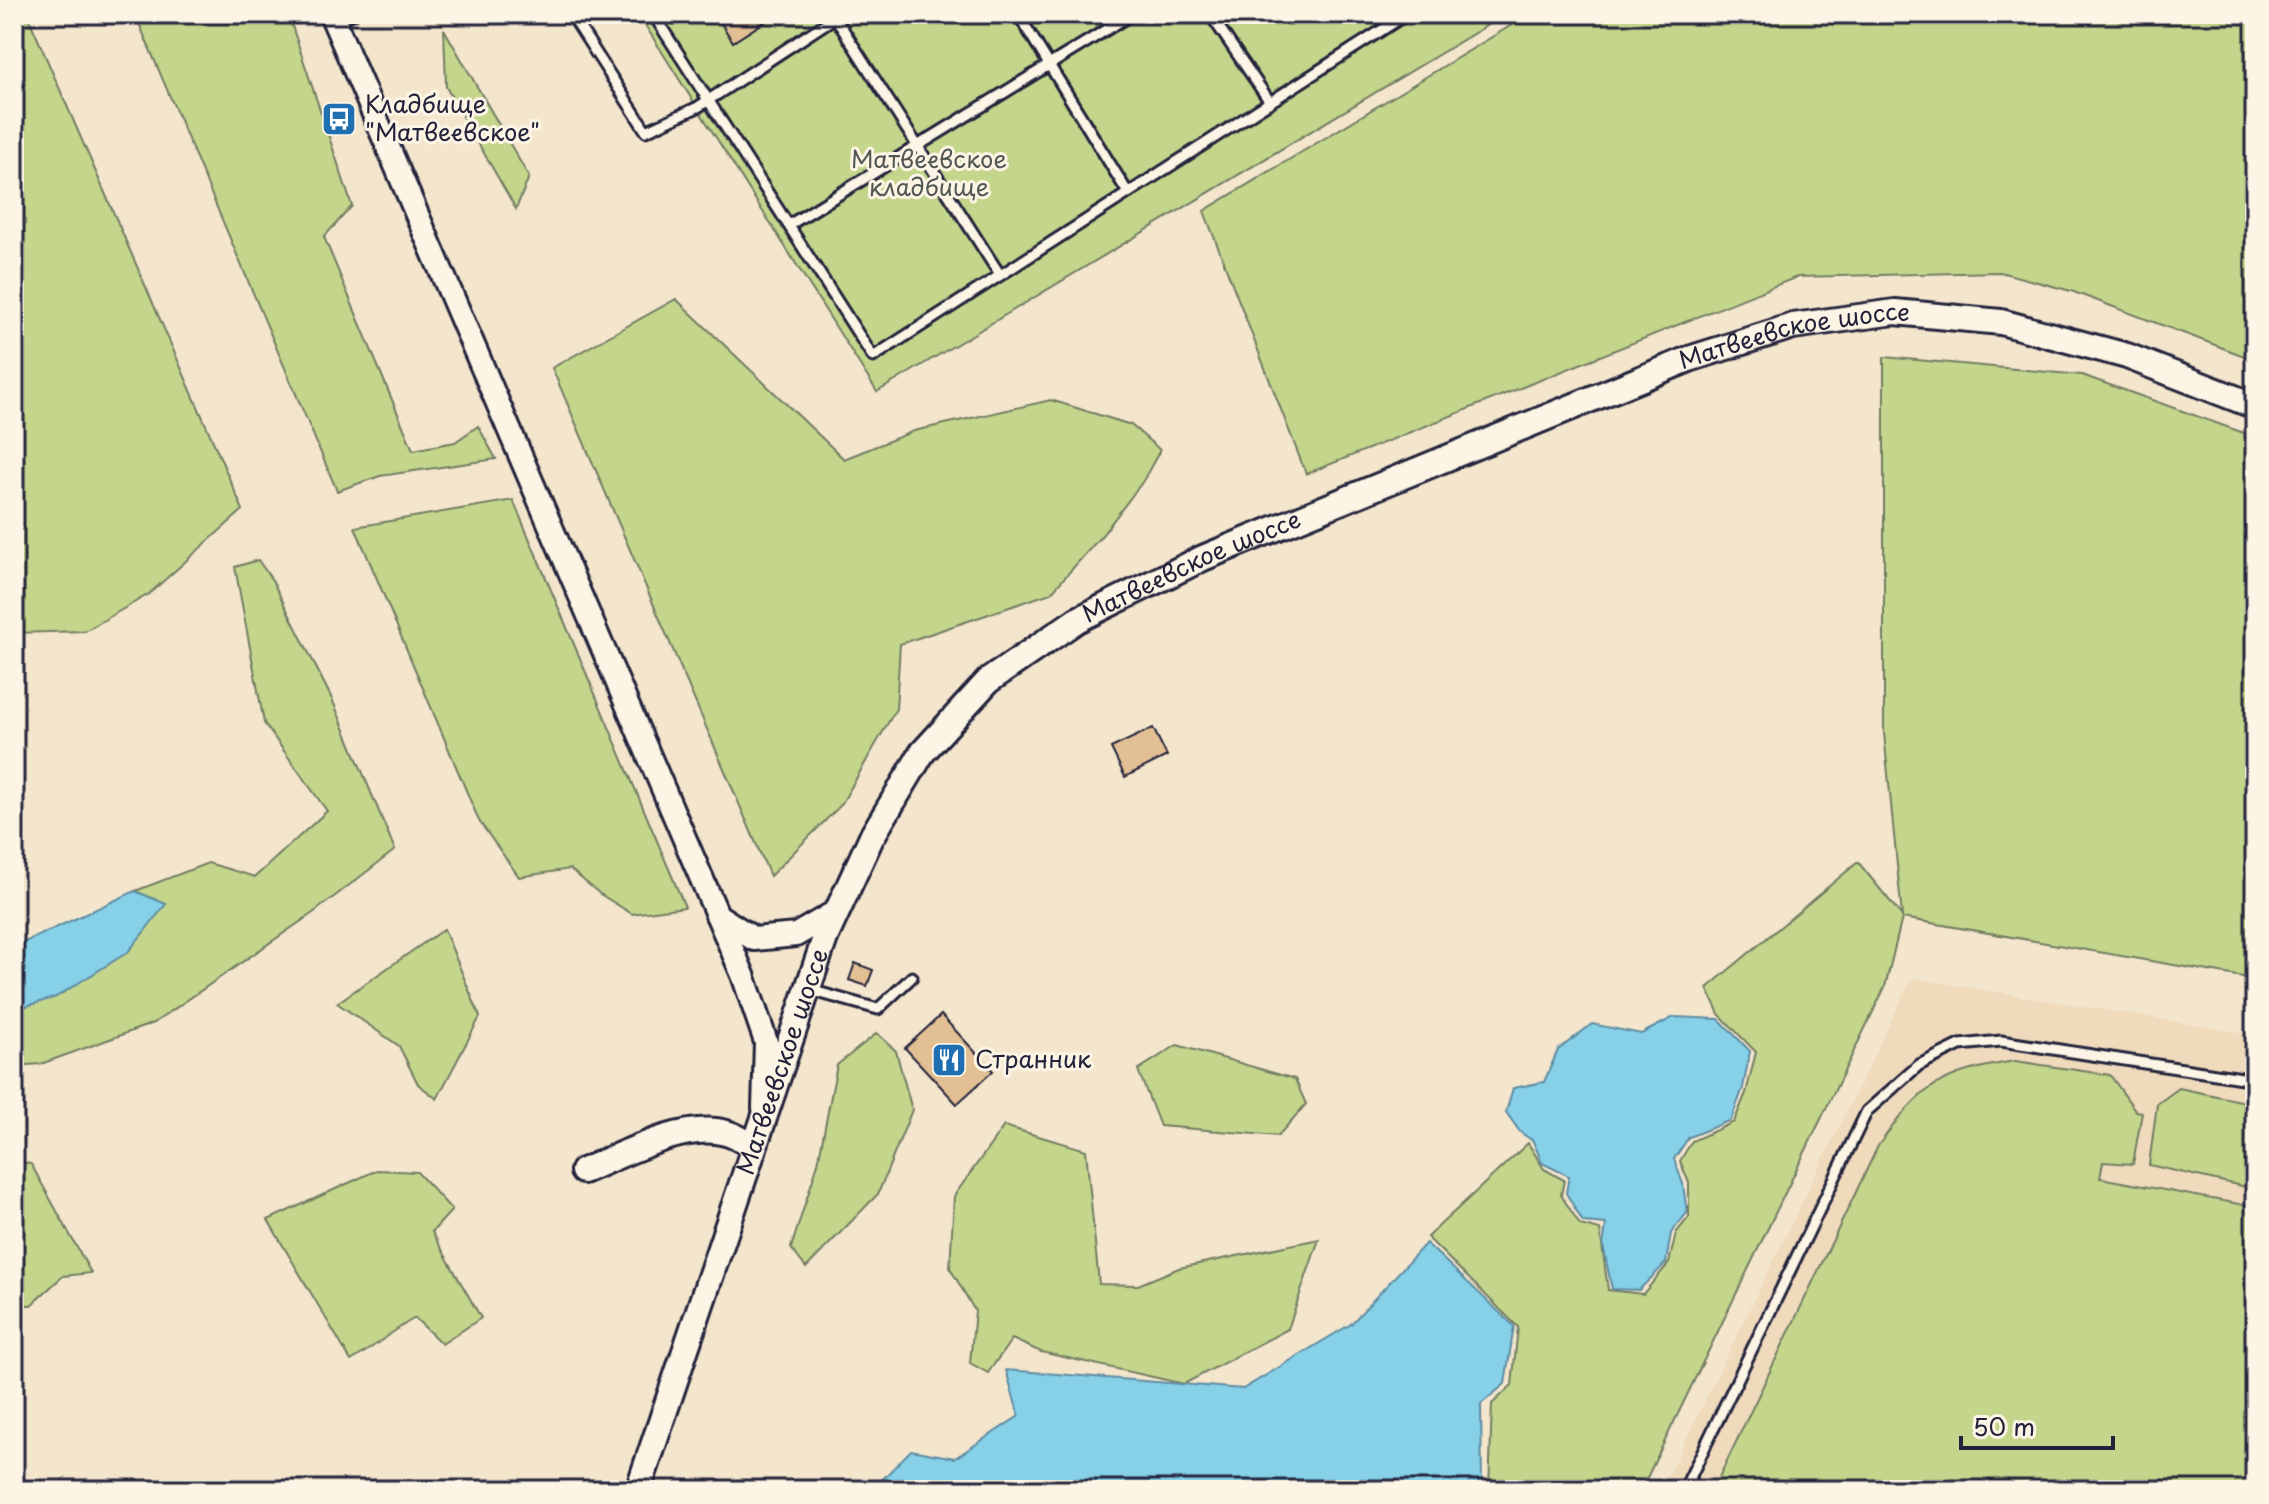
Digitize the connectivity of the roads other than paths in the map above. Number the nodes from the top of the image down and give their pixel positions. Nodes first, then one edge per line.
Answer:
1 (571, 14) edge
2 (653, 14) edge
3 (1018, 14) edge
4 (1132, 14) edge
5 (1210, 14) edge
6 (339, 16) edge
7 (838, 16) edge
8 (1401, 16) edge
9 (1050, 66) junction
10 (708, 99) junction
11 (1270, 102) junction
12 (917, 146) junction
13 (1128, 193) junction
14 (789, 225) junction
15 (1000, 275) junction
16 (2255, 406) edge
17 (837, 911) junction
18 (717, 915) junction
19 (912, 977) dead end
20 (807, 990) junction
21 (2255, 1080) edge
22 (763, 1118) junction
23 (754, 1146) junction
24 (583, 1171) dead end
25 (638, 1490) edge
26 (1684, 1490) edge

1 - 10 lane
2 - 10 lane
3 - 9 lane
4 - 9 lane
5 - 11 lane
6 - 18 street
7 - 10 lane
7 - 12 lane
8 - 11 lane
9 - 12 lane
9 - 13 lane
10 - 14 lane
11 - 13 lane
12 - 14 lane
12 - 15 lane
13 - 15 lane
14 - 15 lane
16 - 17 main road, Матвеевское шоссе
17 - 18 street
17 - 20 main road, Матвеевское шоссе
18 - 22 street
19 - 20 lane
20 - 22 main road, Матвеевское шоссе
21 - 26 lane
22 - 23 main road, Матвеевское шоссе
23 - 24 main road
23 - 25 main road, Матвеевское шоссе

